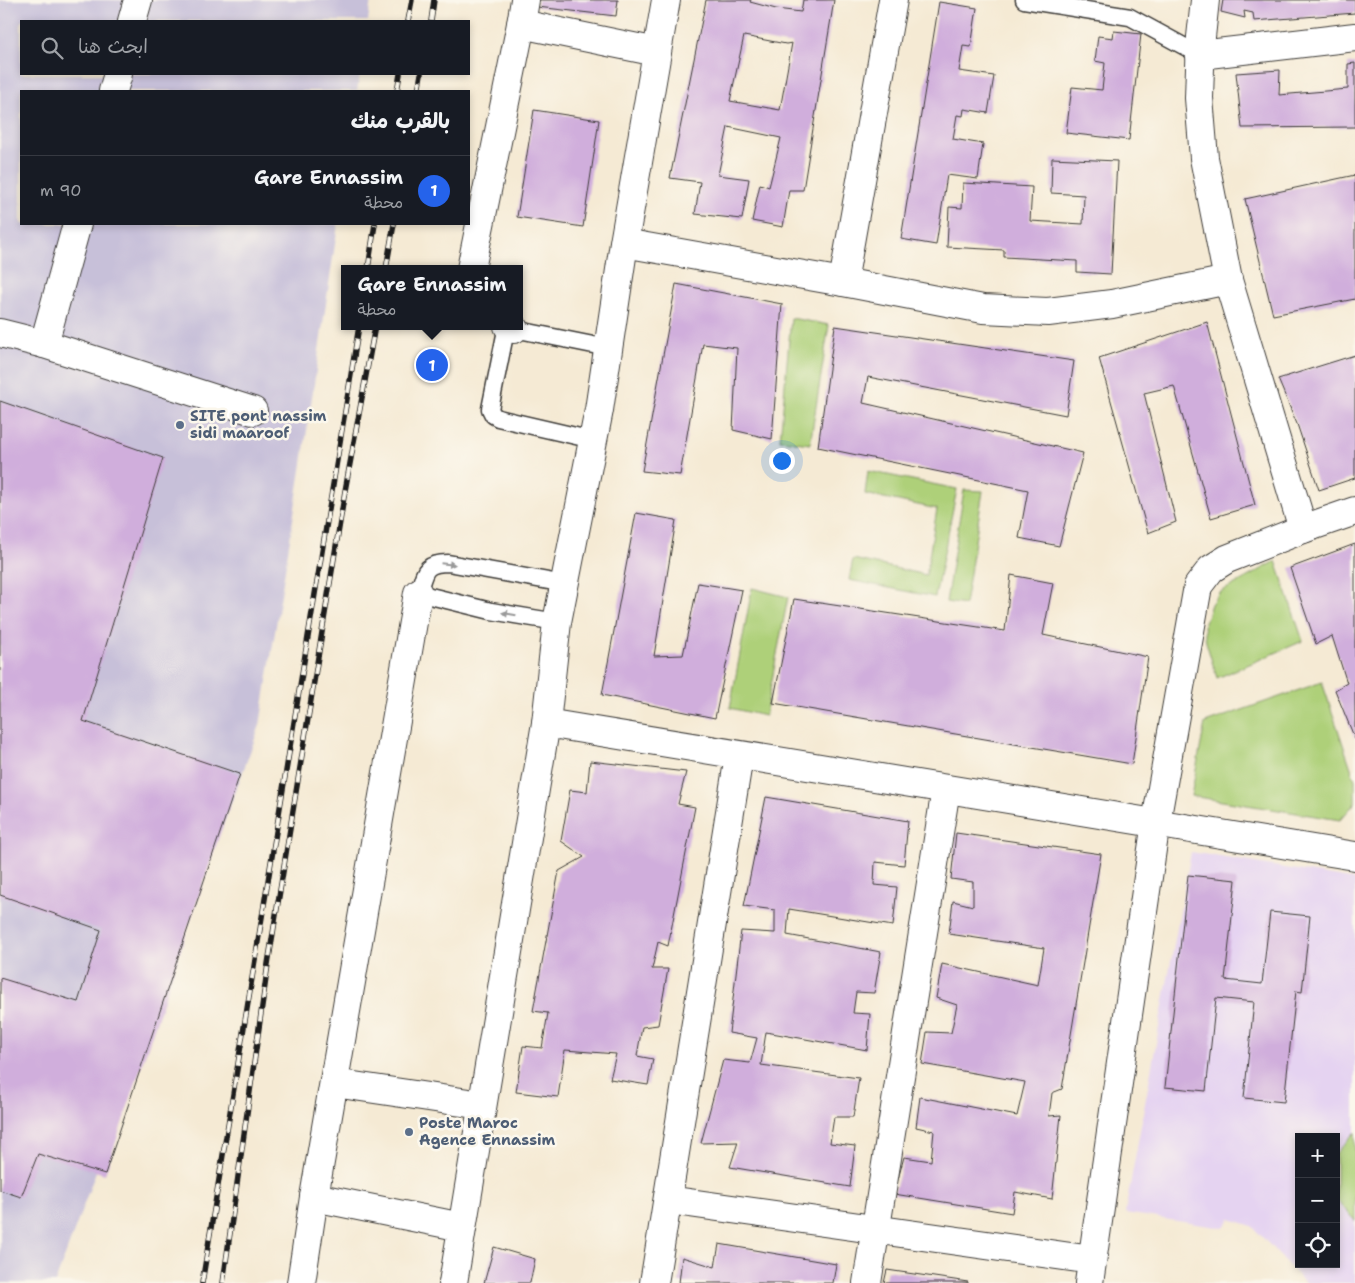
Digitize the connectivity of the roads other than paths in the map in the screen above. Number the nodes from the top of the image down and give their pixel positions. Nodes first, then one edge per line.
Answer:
1 (138, 0) edge
2 (666, 0) edge
3 (893, 0) edge
4 (1024, 0) edge
5 (1206, 0) edge
6 (523, 12) edge
7 (132, 20) edge
8 (1355, 37) edge
9 (657, 52) junction
10 (1200, 55) junction
11 (118, 75) edge
12 (113, 90) edge
13 (77, 225) edge
14 (624, 243) junction
15 (473, 265) edge
16 (1228, 280) junction
17 (843, 282) junction
18 (509, 330) edge
19 (521, 330) edge
20 (0, 333) edge
21 (44, 344) junction
22 (608, 348) junction
23 (253, 410) dead end
24 (593, 440) junction
25 (1355, 511) edge
26 (1303, 529) junction
27 (565, 584) junction
28 (418, 593) junction
29 (557, 622) junction
30 (546, 723) junction
31 (739, 756) junction
32 (946, 789) junction
33 (1156, 822) junction
34 (1355, 856) edge
35 (334, 1083) junction
36 (482, 1105) junction
37 (314, 1197) junction
38 (668, 1200) junction
39 (462, 1227) junction
40 (876, 1230) junction
41 (1090, 1271) edge
42 (301, 1283) edge
43 (453, 1283) edge
44 (654, 1283) edge
45 (867, 1283) edge

1 - 7 street
2 - 9 street
3 - 17 street
4 - 10 lane
5 - 10 street
6 - 9 street
6 - 15 street
8 - 10 street
9 - 14 street
10 - 16 street
11 - 12 street
13 - 21 street
14 - 17 street
14 - 22 street
16 - 17 street
16 - 26 street
18 - 24 lane
19 - 22 lane
20 - 21 street
21 - 23 street
22 - 24 street
24 - 27 street
25 - 26 street
26 - 33 street
28 -> 27 lane
27 - 29 street
29 -> 28 lane
28 - 35 street
29 - 30 street
30 - 31 street
30 - 36 street
31 - 32 street
31 - 38 street
32 - 33 street
32 - 40 street
33 - 34 street
33 - 41 street
35 - 36 street
35 - 37 street
36 - 39 street
37 - 39 street
37 - 42 street
38 - 40 street
38 - 44 street
39 - 43 street
40 - 41 street
40 - 45 street

